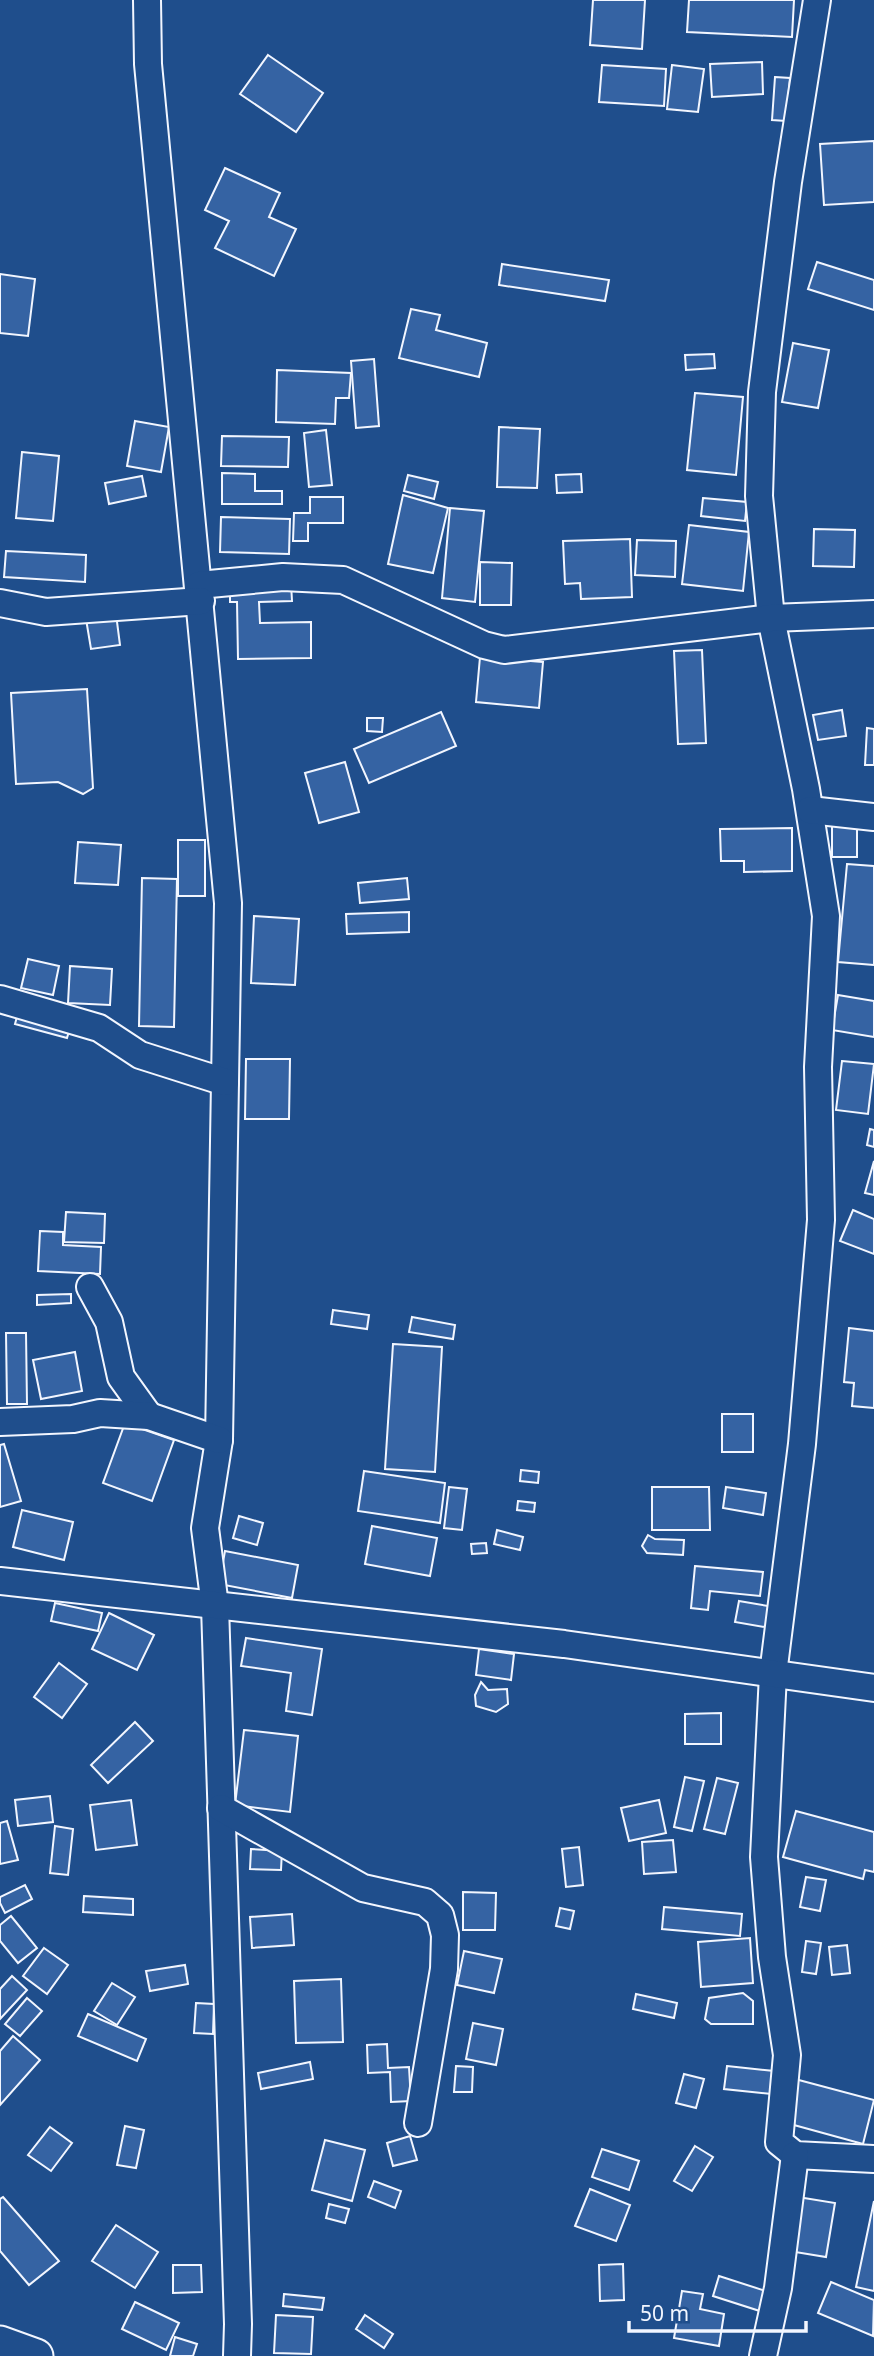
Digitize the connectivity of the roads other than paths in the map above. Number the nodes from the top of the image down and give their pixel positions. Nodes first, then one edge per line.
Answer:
1 (147, 0) edge
2 (817, 0) edge
3 (200, 593) junction
4 (0, 603) edge
5 (874, 614) edge
6 (771, 618) junction
7 (810, 810) junction
8 (874, 817) edge
9 (0, 999) edge
10 (225, 1082) junction
11 (90, 1287) dead end
12 (121, 1377) junction
13 (100, 1413) junction
14 (149, 1416) junction
15 (0, 1422) edge
16 (219, 1440) junction
17 (0, 1581) edge
18 (215, 1606) junction
19 (773, 1674) junction
20 (874, 1688) edge
21 (221, 1808) junction
22 (418, 2123) dead end
23 (795, 2155) junction
24 (874, 2159) edge
25 (0, 2343) edge
26 (36, 2356) edge
27 (237, 2356) edge
28 (763, 2356) edge

1 - 3 street
2 - 6 street
3 - 4 street
3 - 6 street
3 - 10 street
5 - 6 street
6 - 7 street
7 - 8 street
7 - 19 street
9 - 10 street
10 - 16 street
11 - 12 street
12 - 13 street
12 - 14 street
13 - 14 street
13 - 15 street
14 - 16 street
16 - 18 street
17 - 18 street
18 - 19 street
18 - 21 street
19 - 20 street
19 - 23 street
21 - 22 street
21 - 27 street
23 - 24 street
23 - 28 street
25 - 26 main road

